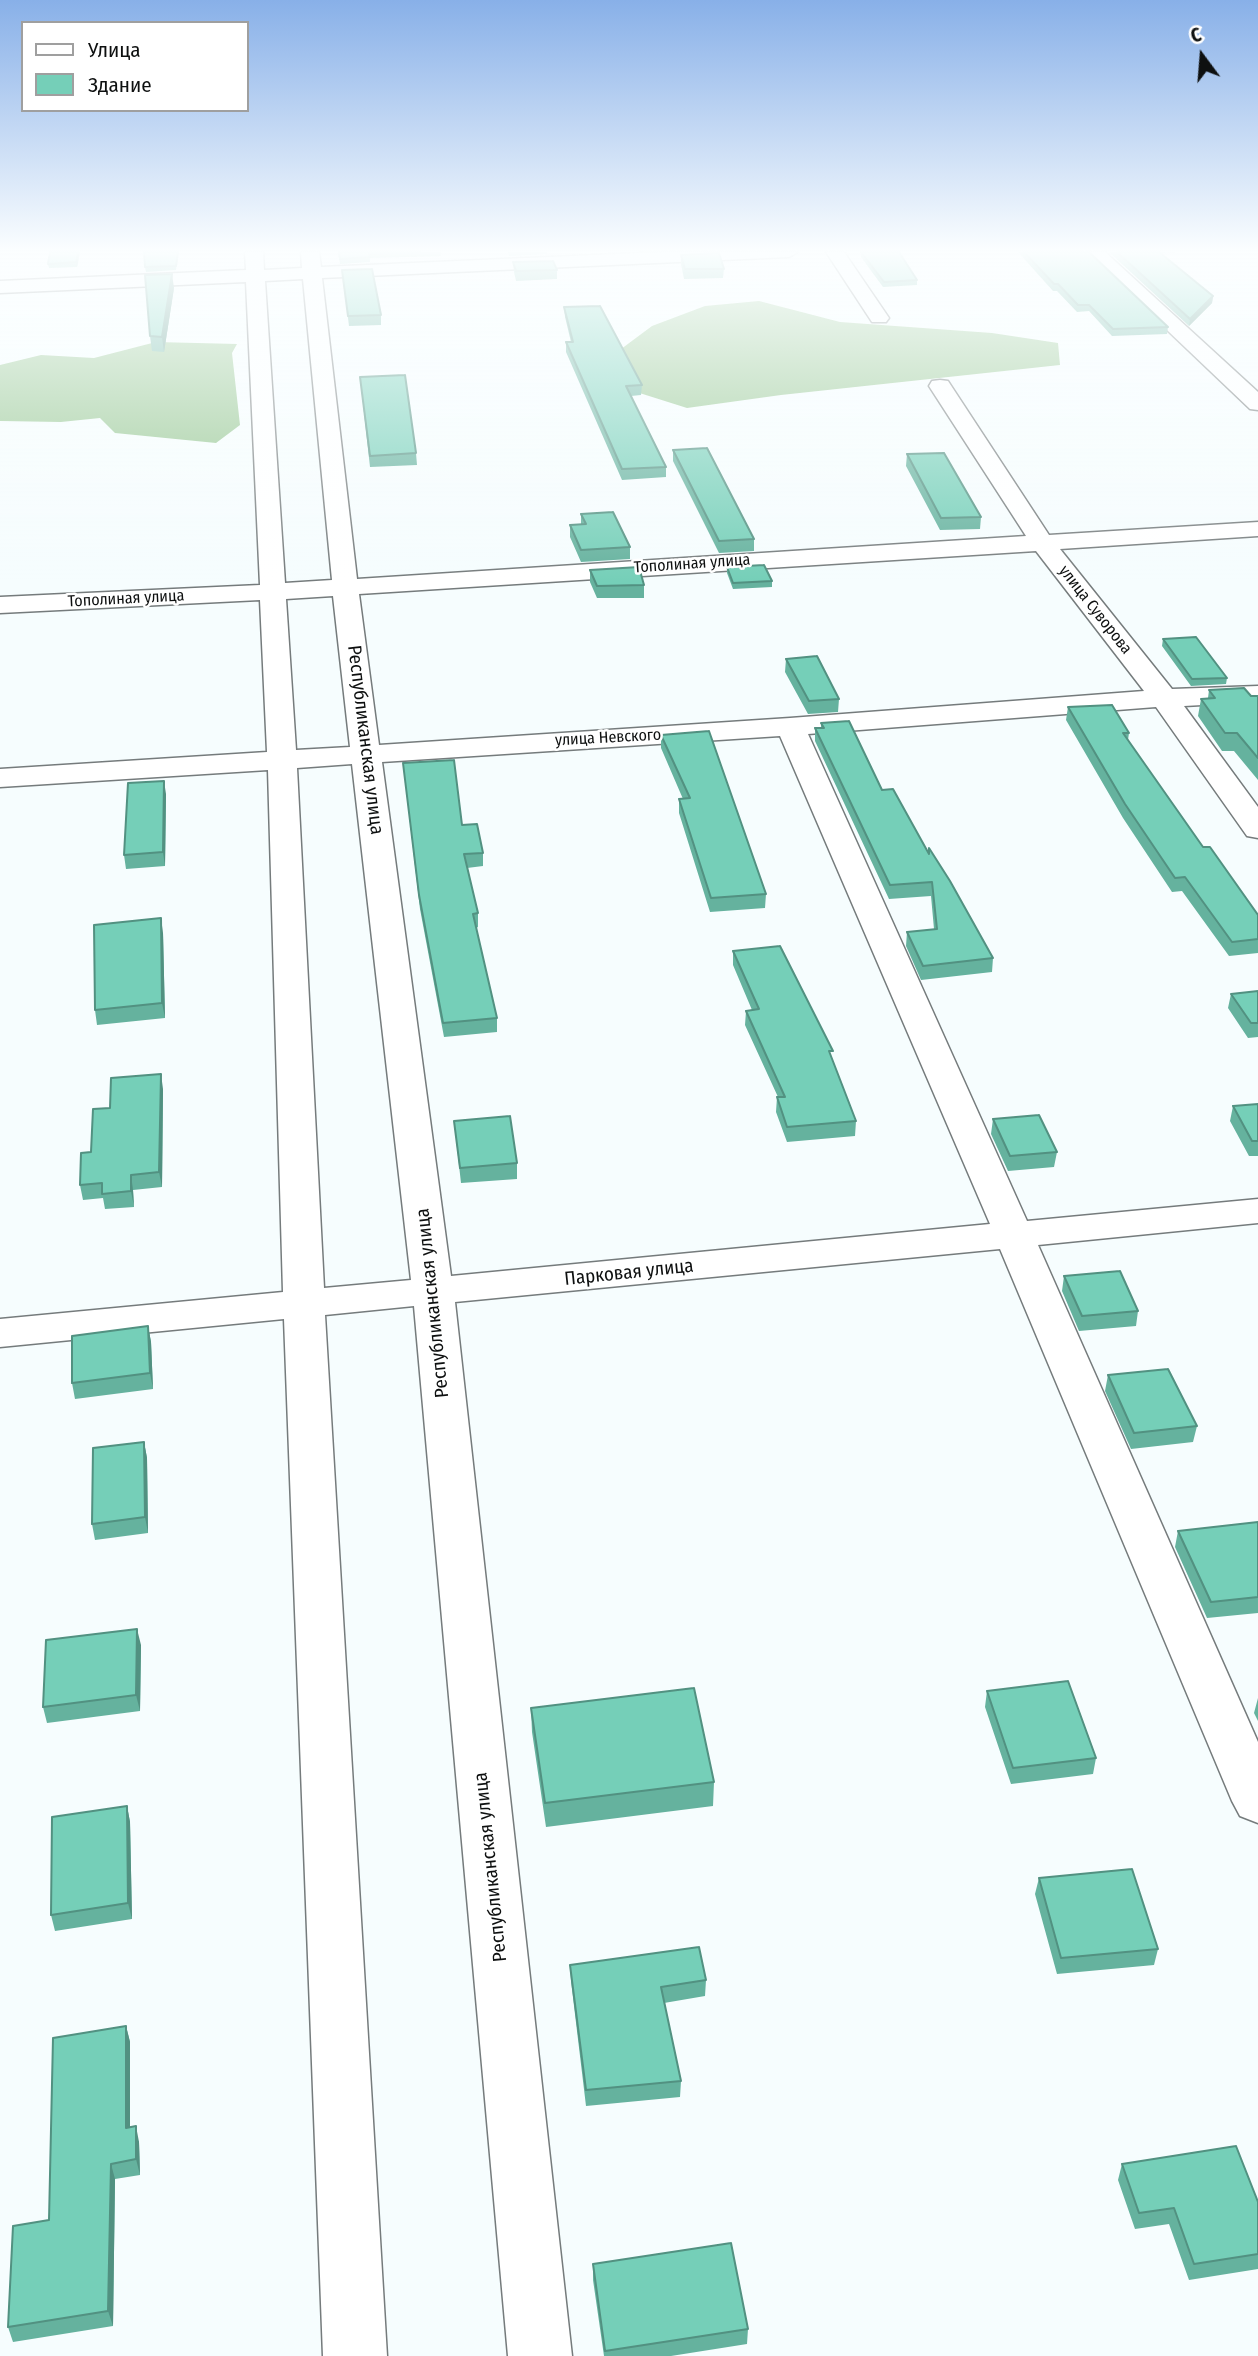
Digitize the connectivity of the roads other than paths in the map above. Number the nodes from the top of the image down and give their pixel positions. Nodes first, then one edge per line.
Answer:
1 (259, 362) edge
2 (322, 362) edge
3 (1213, 362) edge
4 (940, 386) dead end
5 (1258, 404) edge
6 (1258, 529) edge
7 (1041, 541) junction
8 (345, 587) junction
9 (272, 592) junction
10 (0, 605) edge
11 (1258, 694) edge
12 (1164, 698) junction
13 (790, 727) junction
14 (367, 753) junction
15 (282, 759) junction
16 (0, 778) edge
17 (1258, 829) edge
18 (1258, 1211) edge
19 (1014, 1235) junction
20 (433, 1292) junction
21 (304, 1303) junction
22 (0, 1334) edge
23 (1258, 1801) edge
24 (355, 2356) edge
25 (540, 2356) edge

1 - 9 street
2 - 8 street, Республиканская улица
3 - 5 street
4 - 7 street, улица Суворова
6 - 7 street, Тополиная улица
7 - 8 street, Тополиная улица
7 - 12 street, улица Суворова
8 - 9 street, Тополиная улица
8 - 14 street, Республиканская улица
9 - 10 street, Тополиная улица
9 - 15 street
11 - 12 street, улица Невского
12 - 13 street, улица Невского
12 - 17 street, улица Суворова
13 - 14 street, улица Невского
13 - 19 street
14 - 15 street, улица Невского
14 - 20 street, Республиканская улица
15 - 16 street, улица Невского
15 - 21 street
18 - 19 street, Парковая улица
19 - 20 street, Парковая улица
19 - 23 street
20 - 21 street, Парковая улица
20 - 25 street, Республиканская улица
21 - 22 street, Парковая улица
21 - 24 street

